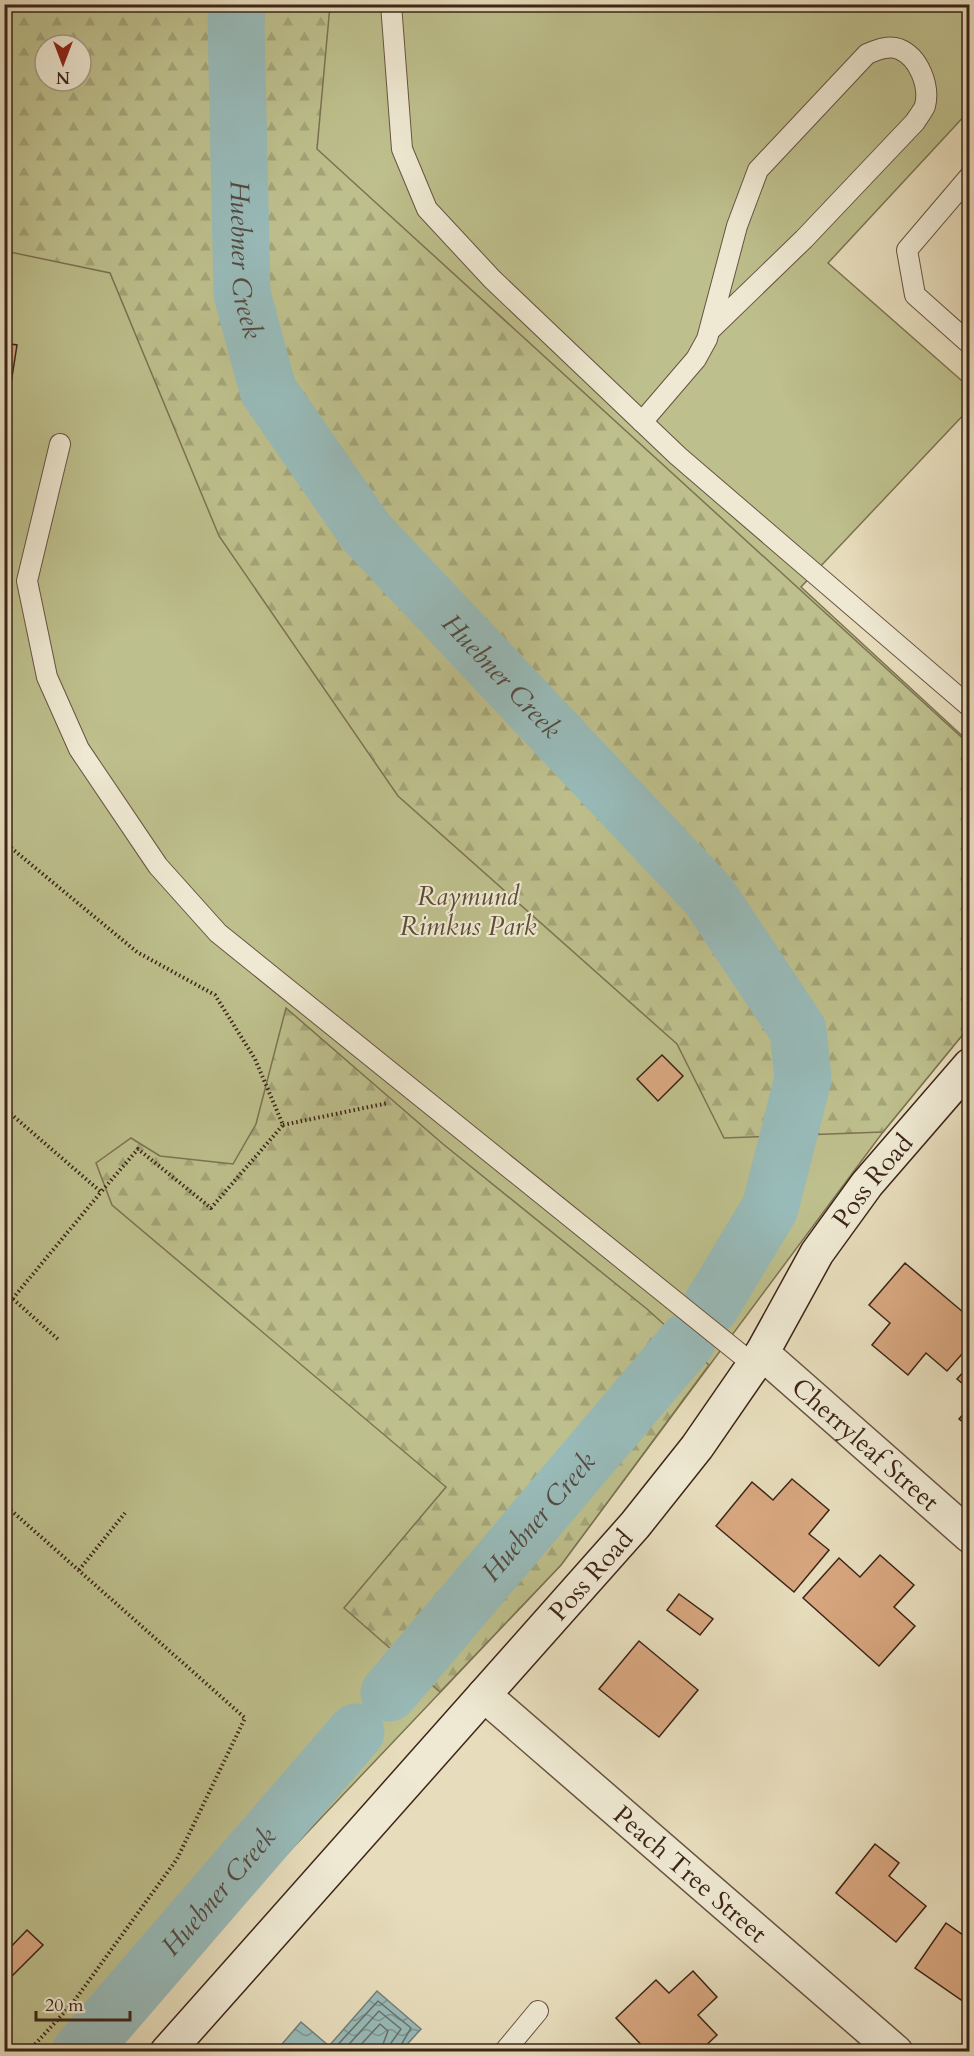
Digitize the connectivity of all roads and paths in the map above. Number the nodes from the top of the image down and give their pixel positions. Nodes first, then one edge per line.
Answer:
1 (391, 4) edge
2 (969, 176) edge
3 (710, 330) junction
4 (969, 344) edge
5 (642, 422) junction
6 (60, 444) dead end
7 (969, 707) edge
8 (4, 842) edge
9 (969, 1065) edge
10 (421, 1096) junction
11 (4, 1108) edge
12 (283, 1125) junction
13 (101, 1192) junction
14 (13, 1299) junction
15 (4, 1309) edge
16 (60, 1341) dead end
17 (758, 1359) junction
18 (4, 1504) edge
19 (125, 1513) dead end
20 (969, 1536) edge
21 (79, 1570) junction
22 (484, 1695) junction
23 (538, 2011) dead end
24 (28, 2052) edge
25 (167, 2052) edge
26 (504, 2052) edge
27 (897, 2052) edge

1 - 5 lane
2 - 4 lane
3 - 3 lane
3 - 5 lane
5 - 7 lane
6 - 10 lane
8 - 12 path
9 - 17 street, Poss Road
10 - 12 path
10 - 17 lane
11 - 13 path
12 - 13 path
13 - 14 path
14 - 15 path
14 - 16 path
17 - 20 street, Cherryleaf Street
17 - 22 street, Poss Road
18 - 21 path
19 - 21 path
21 - 24 path
22 - 25 street, Poss Road
22 - 27 street, Peach Tree Street
23 - 26 lane

